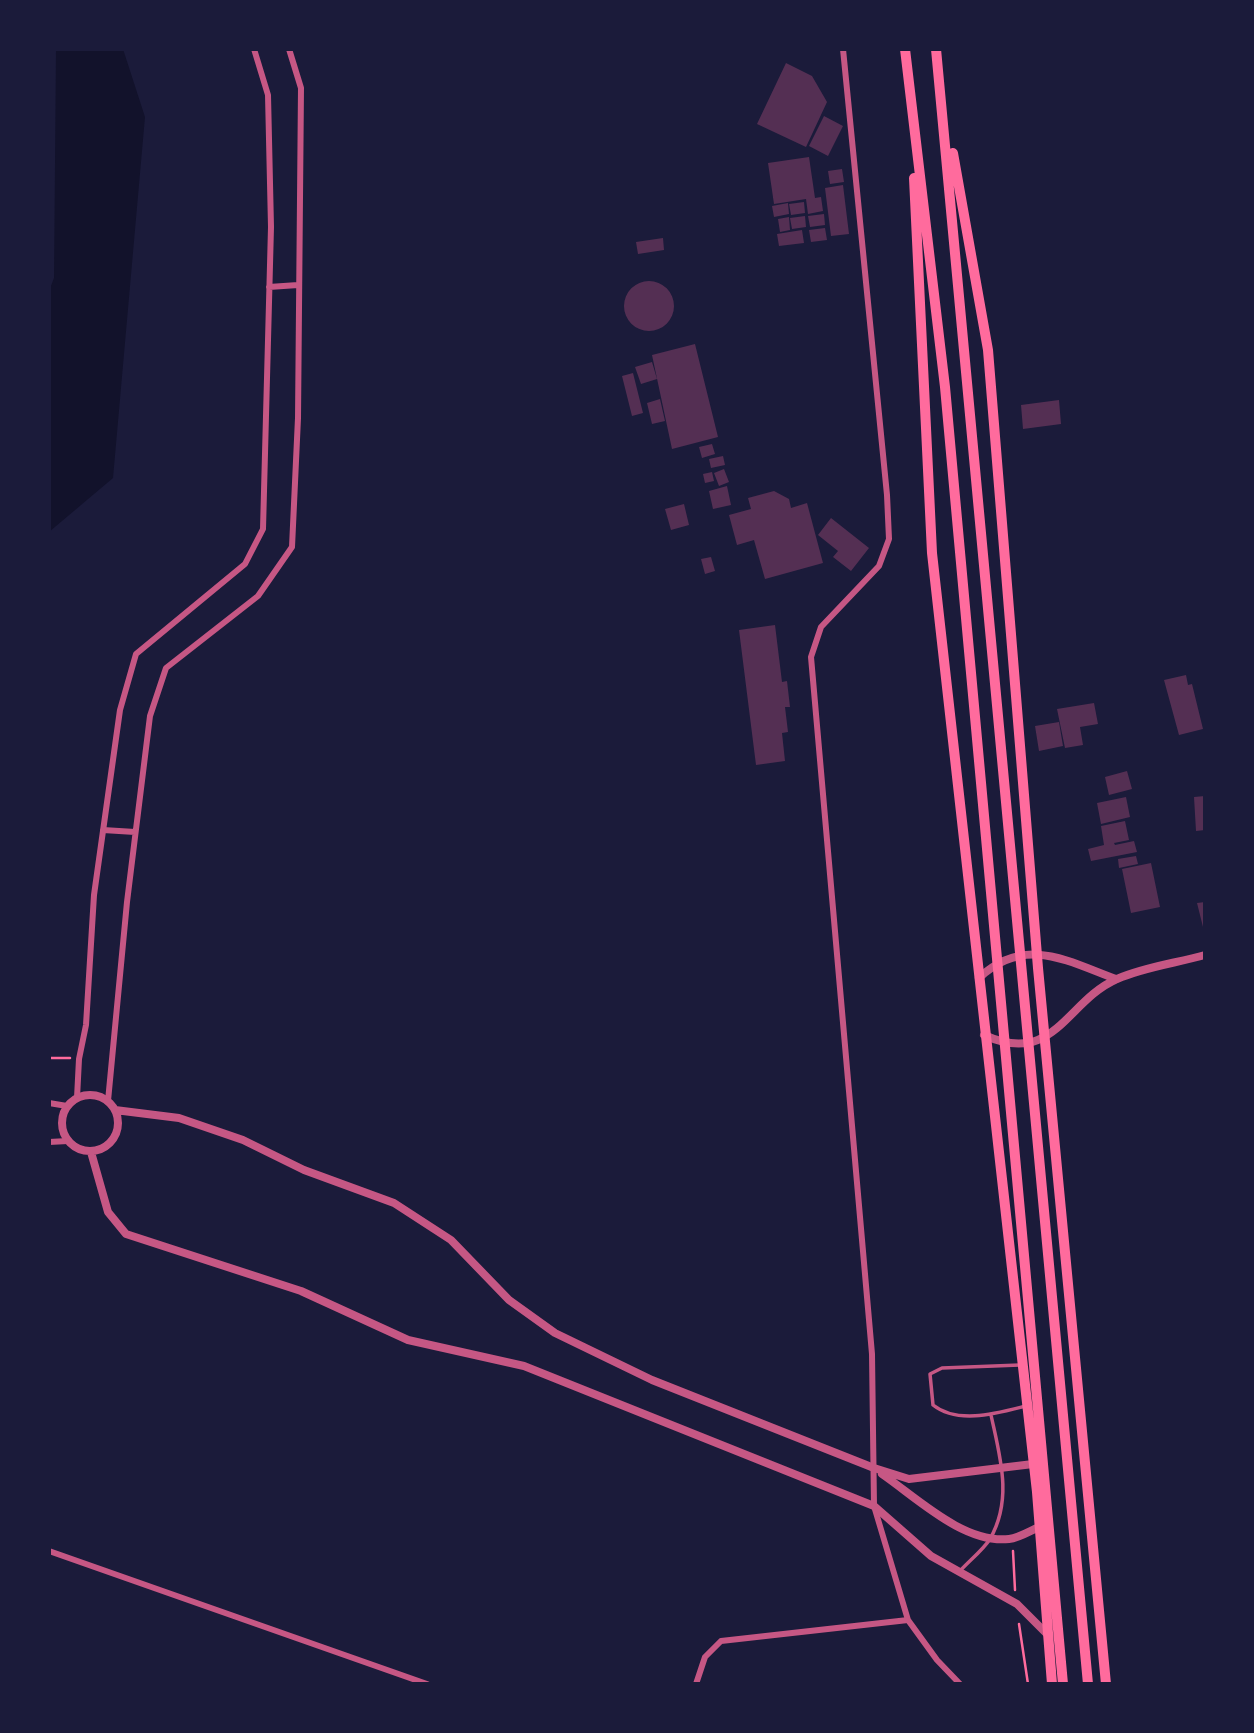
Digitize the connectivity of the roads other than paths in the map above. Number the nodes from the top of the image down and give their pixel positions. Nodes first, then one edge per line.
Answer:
1 (254, 49) edge
2 (289, 49) edge
3 (844, 49) edge
4 (905, 49) edge
5 (936, 49) edge
6 (939, 71) junction
7 (910, 92) junction
8 (298, 285) junction
9 (269, 287) junction
10 (103, 830) junction
11 (135, 832) junction
12 (1037, 955) junction
13 (1205, 955) edge
14 (979, 978) junction
15 (1116, 979) junction
16 (984, 1035) junction
17 (1045, 1037) junction
18 (77, 1098) junction
19 (108, 1101) junction
20 (49, 1103) edge
21 (67, 1106) junction
22 (115, 1110) junction
23 (68, 1141) junction
24 (49, 1142) edge
25 (91, 1152) junction
26 (1022, 1365) junction
27 (1027, 1405) junction
28 (991, 1415) junction
29 (1033, 1464) junction
30 (874, 1468) junction
31 (1003, 1468) junction
32 (874, 1506) junction
33 (1039, 1527) junction
34 (990, 1539) junction
35 (49, 1551) edge
36 (58, 1556) junction
37 (49, 1561) edge
38 (960, 1571) junction
39 (908, 1620) junction
40 (1048, 1635) junction
41 (428, 1684) edge
42 (696, 1684) edge
43 (960, 1684) edge
44 (1052, 1684) edge
45 (1063, 1684) edge
46 (1088, 1684) edge
47 (1106, 1684) edge

1 - 9 street
2 - 8 street
3 - 30 street
4 - 7 highway
5 - 6 highway
6 - 12 highway
6 - 46 highway
7 - 14 highway
7 - 45 highway
8 - 9 street
8 - 11 street
9 - 10 street
10 - 11 street
10 - 18 street
11 - 19 street
12 - 14 street
12 - 15 street
12 - 17 highway
13 - 15 street
14 - 16 highway
15 - 17 street
16 - 17 street
16 - 26 highway
17 - 47 highway
18 - 19 street
18 - 21 street
19 - 22 street
20 - 21 street
21 - 23 street
22 - 25 street
22 - 30 street
23 - 24 street
23 - 25 street
25 - 32 street
26 - 27 highway
26 - 28 lane
27 - 28 lane
27 - 29 highway
28 - 31 lane
29 - 31 street
29 - 33 highway
30 - 31 street
30 - 32 street
30 - 34 street
31 - 34 lane
32 - 38 street
32 - 39 street
33 - 34 street
33 - 40 highway
34 - 38 lane
35 - 36 street
36 - 37 street
36 - 41 street
38 - 40 street
39 - 42 street
39 - 43 street
40 - 44 highway

